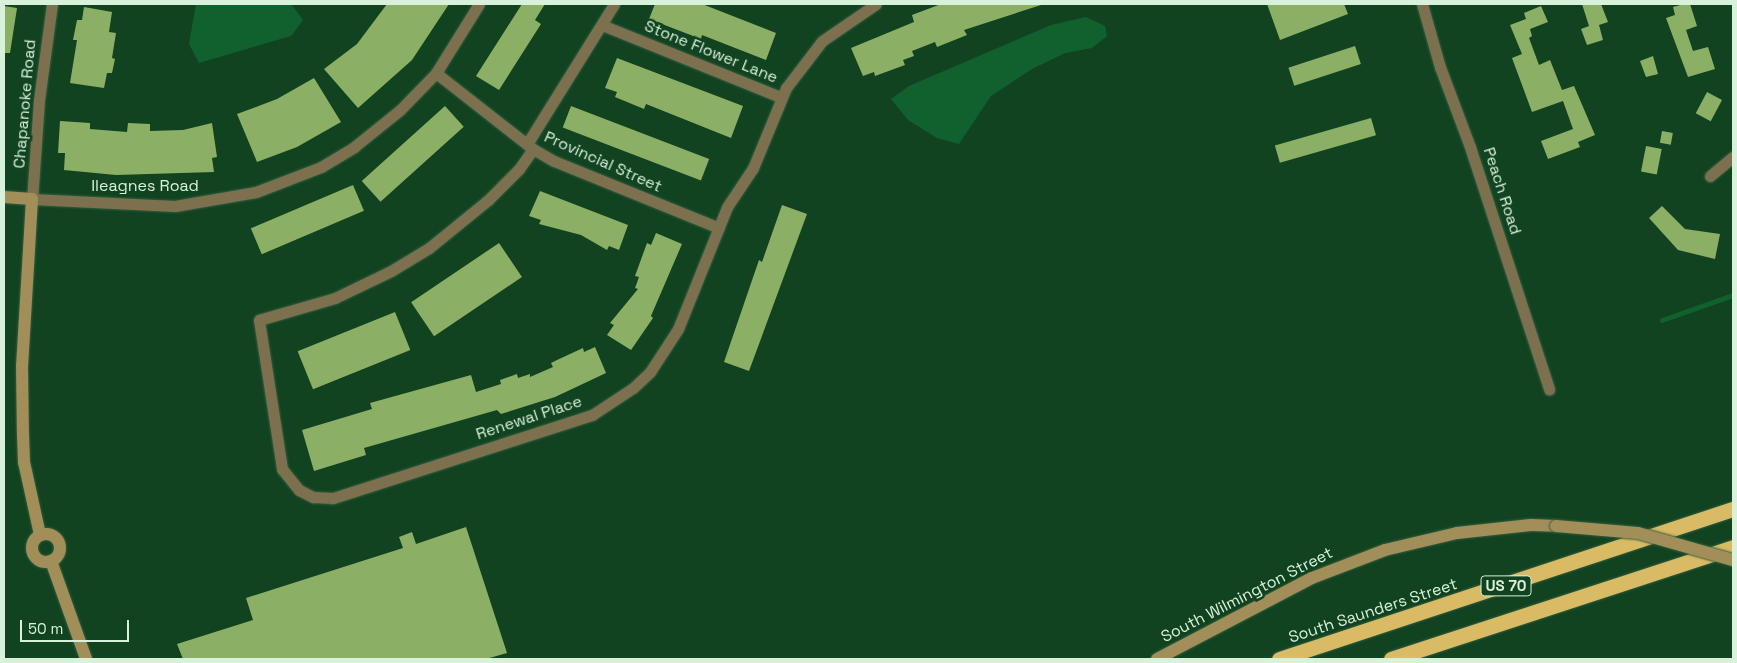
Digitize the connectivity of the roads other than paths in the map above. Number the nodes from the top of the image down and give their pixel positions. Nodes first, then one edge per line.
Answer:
1 (52, 4) edge
2 (479, 4) edge
3 (614, 4) edge
4 (876, 4) edge
5 (1422, 4) edge
6 (863, 7) edge
7 (602, 25) junction
8 (436, 73) junction
9 (780, 97) junction
10 (530, 146) junction
11 (1733, 158) edge
12 (1710, 176) dead end
13 (4, 196) edge
14 (32, 199) junction
15 (719, 228) junction
16 (1549, 389) dead end
17 (1733, 509) edge
18 (40, 534) junction
19 (1733, 547) edge
20 (1733, 560) edge
21 (51, 562) junction
22 (86, 659) edge
23 (1157, 659) edge
24 (1279, 659) edge
25 (1391, 659) edge

1 - 14 street, Chapanoke Road
2 - 8 street, Ileagnes Road
3 - 7 street
4 - 6 street, Renewal Place
5 - 16 street, Peach Road
6 - 9 street, Renewal Place
7 - 9 street, Stone Flower Lane
7 - 10 street
8 - 10 street, Provincial Street
8 - 14 street, Ileagnes Road
9 - 15 street, Renewal Place
10 - 15 street, Provincial Street
10 - 15 street, Renewal Place
11 - 12 street
13 - 14 main road, Ileagnes Road
14 - 18 main road, Chapanoke Road
17 - 24 highway, South Saunders Street / US 70
18 - 21 main road
18 - 21 main road
19 - 25 highway, US 70
20 - 23 main road, South Wilmington Street, bridge
21 - 22 main road

